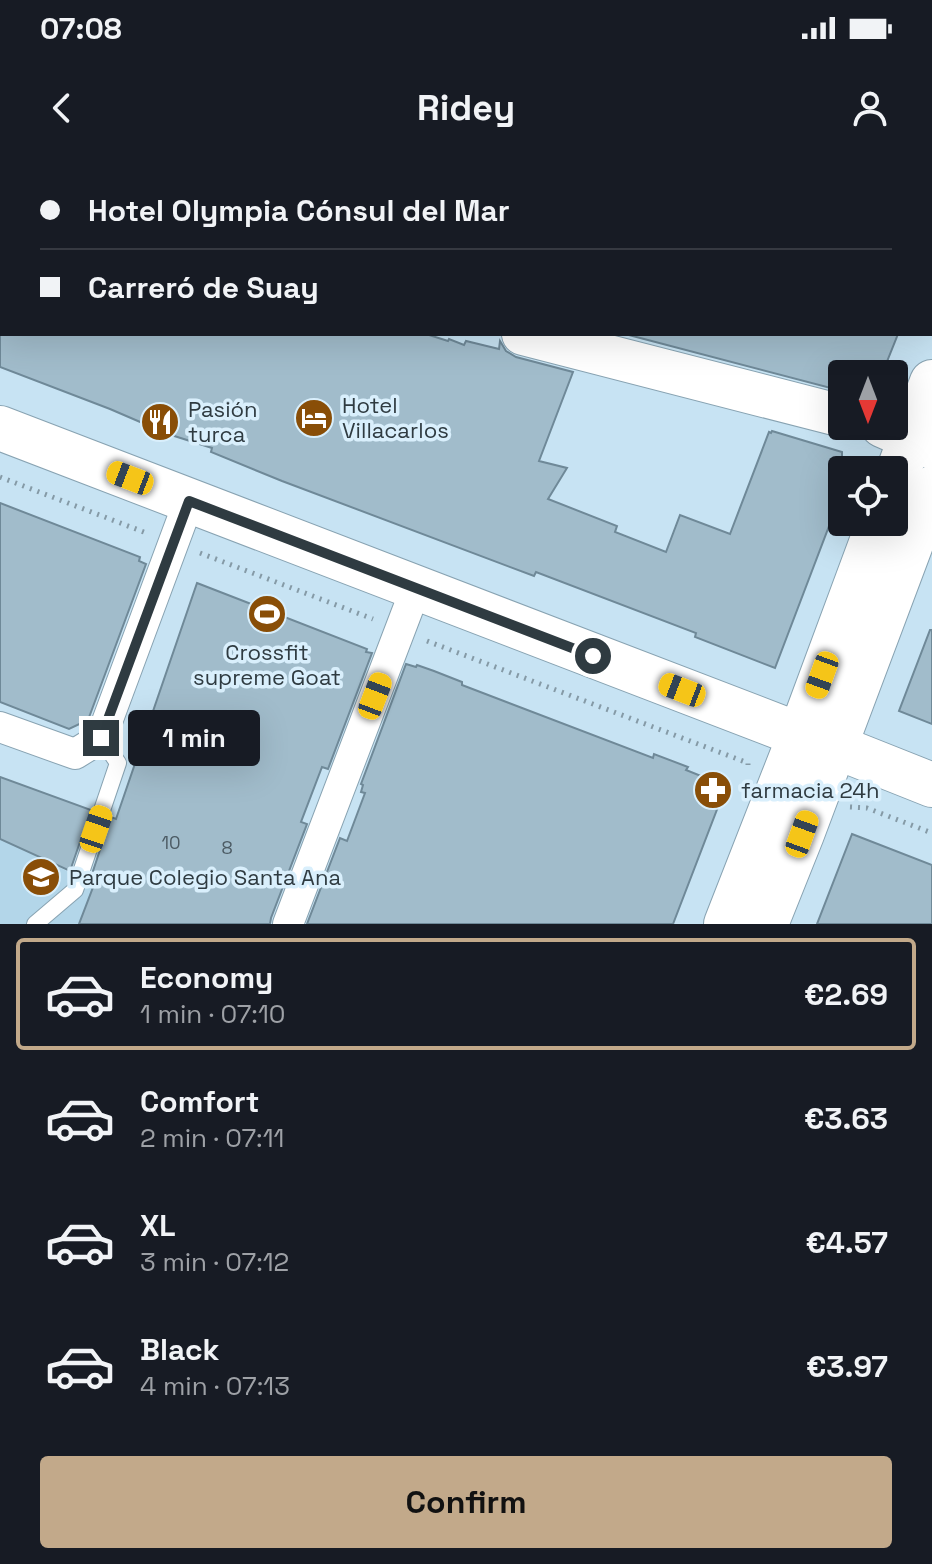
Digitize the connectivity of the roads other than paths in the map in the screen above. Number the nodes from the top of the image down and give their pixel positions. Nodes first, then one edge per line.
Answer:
1 (531, 336) edge
2 (932, 382) edge
3 (828, 412) edge
4 (0, 428) edge
5 (908, 437) edge
6 (932, 488) edge
7 (189, 501) junction
8 (875, 536) edge
9 (416, 588) junction
10 (0, 727) edge
11 (101, 738) junction
12 (817, 741) junction
13 (932, 785) edge
14 (35, 924) edge
15 (288, 924) edge
16 (726, 924) edge
17 (766, 924) edge

1 - 3 street
2 - 5 main road
4 - 7 main road
6 - 12 main road
7 - 9 main road
7 - 11 street
8 - 12 main road
9 - 12 main road
9 - 15 street
10 - 11 street
11 - 14 lane
12 - 13 main road
12 - 16 main road
12 - 17 main road

